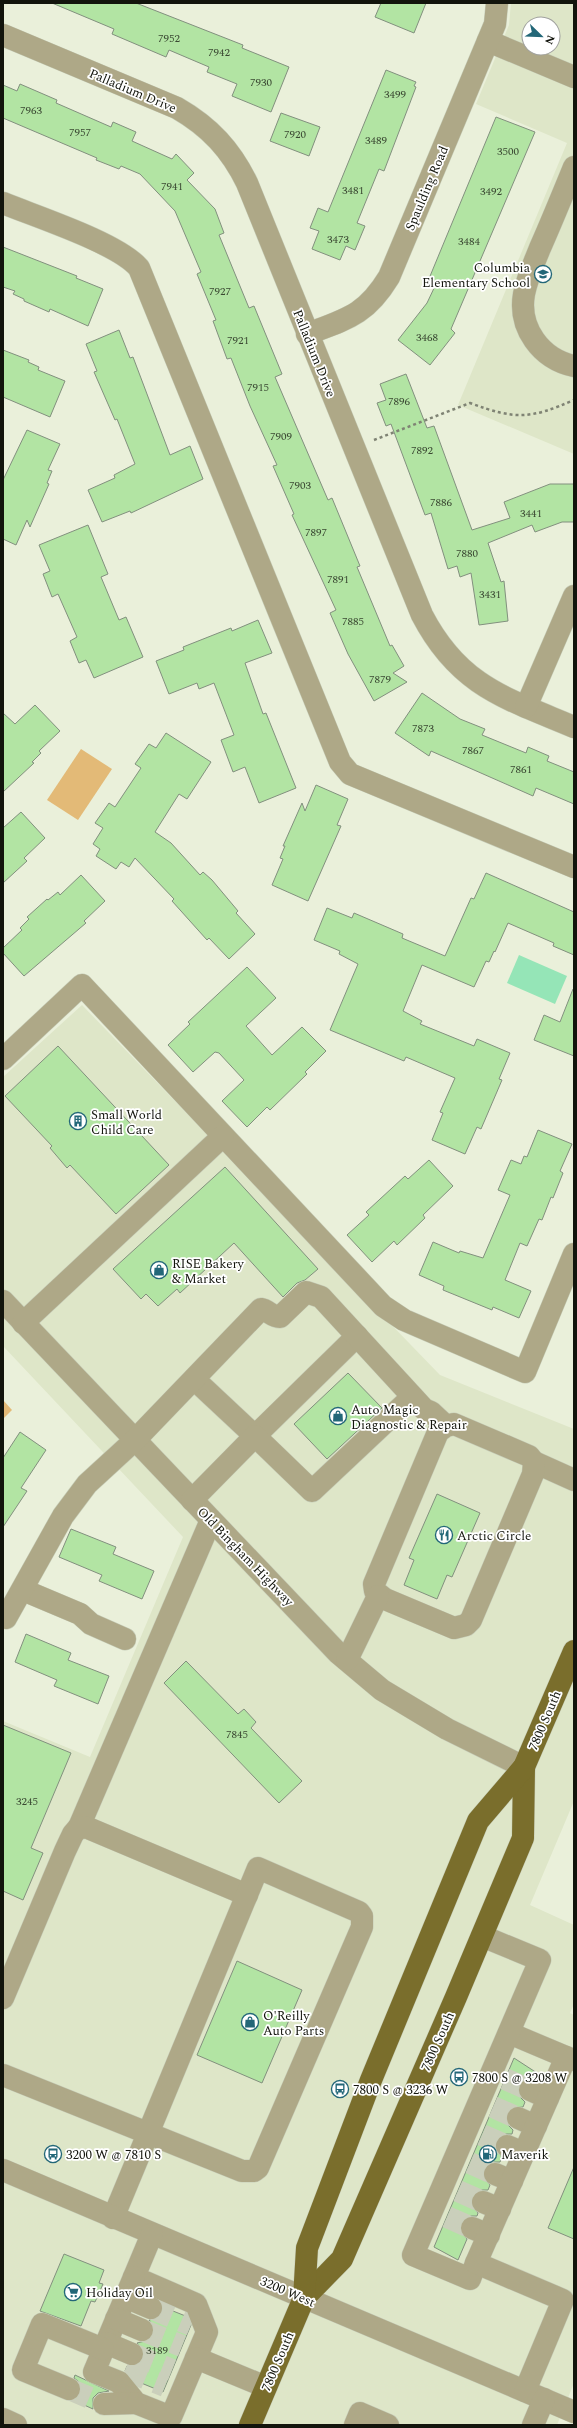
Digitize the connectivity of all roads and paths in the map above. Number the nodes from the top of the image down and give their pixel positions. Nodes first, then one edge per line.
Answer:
1 (497, 3) edge
2 (3, 35) edge
3 (488, 41) junction
4 (574, 78) edge
5 (574, 167) edge
6 (3, 202) edge
7 (307, 334) junction
8 (574, 366) edge
9 (574, 400) edge
10 (371, 442) dead end
11 (574, 596) edge
12 (526, 707) junction
13 (574, 727) edge
14 (574, 867) edge
15 (3, 1059) edge
16 (223, 1136) junction
17 (574, 1254) edge
18 (3, 1301) edge
19 (23, 1323) junction
20 (357, 1336) junction
21 (194, 1379) junction
22 (412, 1396) junction
23 (446, 1426) junction
24 (255, 1436) junction
25 (135, 1440) junction
26 (534, 1462) junction
27 (574, 1480) edge
28 (192, 1500) junction
29 (212, 1520) junction
30 (23, 1590) junction
31 (378, 1596) junction
32 (3, 1616) edge
33 (125, 1639) dead end
34 (574, 1651) edge
35 (347, 1660) junction
36 (524, 1767) junction
37 (79, 1828) junction
38 (246, 1895) junction
39 (482, 1936) junction
40 (3, 1998) edge
41 (509, 2032) junction
42 (570, 2059) edge
43 (3, 2075) edge
44 (148, 2133) junction
45 (3, 2170) edge
46 (113, 2218) junction
47 (152, 2234) junction
48 (476, 2264) junction
49 (134, 2277) junction
50 (125, 2297) junction
51 (304, 2298) junction
52 (151, 2308) tunnel mouth
53 (116, 2319) junction
54 (142, 2330) tunnel mouth
55 (103, 2351) junction
56 (129, 2362) tunnel mouth
57 (183, 2369) junction
58 (266, 2387) junction
59 (69, 2390) tunnel mouth
60 (534, 2395) junction
61 (136, 2403) junction
62 (104, 2404) tunnel mouth
63 (574, 2412) edge
64 (153, 2418) edge
65 (3, 2419) edge
66 (16, 2425) edge
67 (250, 2425) edge
68 (355, 2425) edge
69 (388, 2425) edge
70 (533, 2425) edge

1 - 3 street, Spaulding Road
2 - 7 street, Palladium Drive
3 - 4 street
3 - 7 street, Spaulding Road
5 - 8 street
6 - 14 street
7 - 12 street, Palladium Drive
9 - 10 path
11 - 12 street
12 - 13 street, Palladium Drive
15 - 16 street
16 - 17 street
16 - 19 street
18 - 19 street, Old Bingham Highway
19 - 25 street, Old Bingham Highway
20 - 21 street
20 - 22 street
20 - 24 street
21 - 24 street
21 - 25 street
22 - 23 street
22 - 24 street
23 - 26 street
23 - 31 street
24 - 28 street
25 - 28 street, Old Bingham Highway
25 - 30 street
26 - 27 street
26 - 31 street
28 - 29 street, Old Bingham Highway
29 - 35 street, Old Bingham Highway
29 - 37 street
30 - 32 street
30 - 33 street
31 - 35 street
34 - 36 main road, 7800 South
35 - 36 street, Old Bingham Highway
36 - 39 main road, 7800 South
36 - 51 main road, 7800 South
37 - 38 street
37 - 40 street
38 - 44 street
38 - 44 street
39 - 41 street
39 - 51 main road, 7800 South
41 - 42 street
41 - 48 street
42 - 48 street
43 - 44 street
44 - 46 street
45 - 46 street, 3200 West
46 - 47 street, 3200 West
47 - 49 street
47 - 51 street, 3200 West
48 - 60 street
49 - 50 street
49 - 57 street
50 - 52 street
50 - 53 street
51 - 58 main road, 7800 South
51 - 60 street, 3200 West
53 - 54 street
53 - 55 street
55 - 56 street
55 - 59 street
55 - 61 street
57 - 58 street
57 - 64 street
58 - 67 main road, 7800 South
60 - 63 street, 3200 West
60 - 70 street
61 - 62 street
61 - 64 street
65 - 66 street
68 - 69 street

